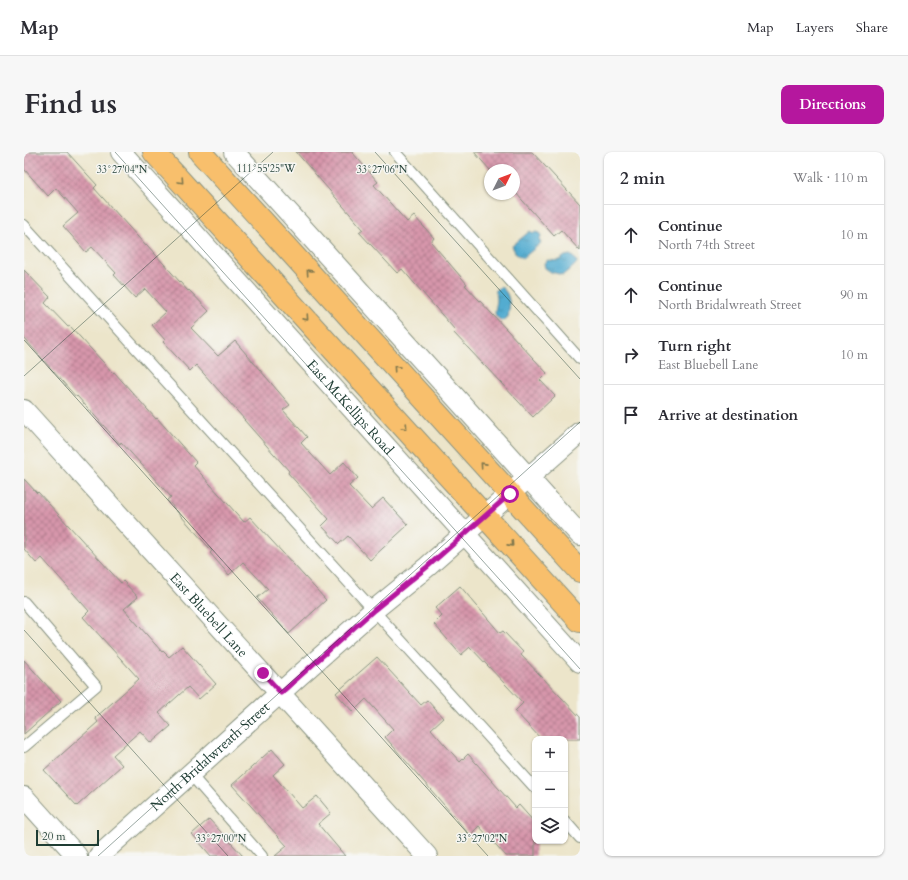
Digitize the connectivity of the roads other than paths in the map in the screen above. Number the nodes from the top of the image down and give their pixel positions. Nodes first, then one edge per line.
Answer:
1 (121, 152) edge
2 (154, 152) edge
3 (200, 152) edge
4 (234, 152) edge
5 (394, 152) edge
6 (24, 225) edge
7 (580, 359) edge
8 (24, 410) edge
9 (580, 432) edge
10 (528, 478) junction
11 (510, 494) junction
12 (485, 515) junction
13 (464, 534) junction
14 (580, 535) edge
15 (580, 572) edge
16 (24, 602) edge
17 (374, 610) junction
18 (580, 621) edge
19 (580, 662) edge
20 (281, 693) junction
21 (24, 748) edge
22 (191, 775) junction
23 (532, 785) edge
24 (24, 797) edge
25 (568, 825) edge
26 (580, 838) edge
27 (77, 856) edge
28 (99, 856) edge
29 (262, 856) edge
30 (427, 856) edge

1 - 13 street, East McKellips Road
2 -> 12 main road, East McKellips Road
11 -> 3 main road
4 - 10 street
5 - 7 lane
6 - 17 lane
8 - 20 street, East Bluebell Lane
9 - 10 street, North Bridalwreath Street
10 - 11 street, North Bridalwreath Street
10 - 14 street
11 - 12 street, North Bridalwreath Street
11 - 15 main road
12 - 13 street, North Bridalwreath Street
12 -> 18 main road, East McKellips Road
13 - 17 street, North Bridalwreath Street
13 - 19 street, East McKellips Road
16 - 21 lane
17 - 20 street, North Bridalwreath Street
17 - 23 lane
20 - 22 street, North Bridalwreath Street
20 - 30 street, East Bluebell Lane
22 - 28 street, North Bridalwreath Street
22 - 29 lane
24 - 27 street
25 - 26 lane

